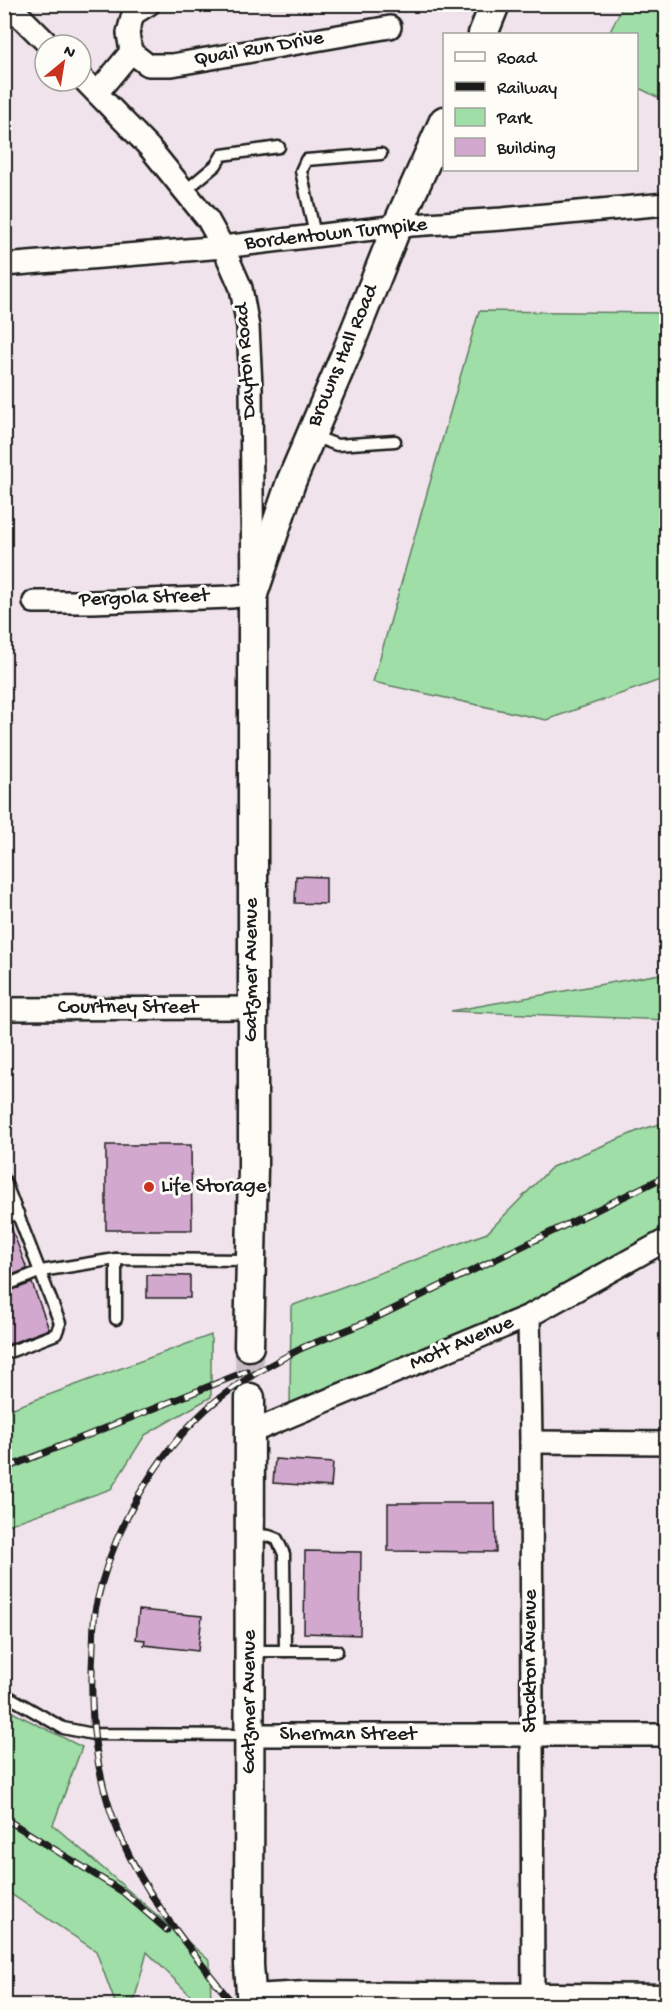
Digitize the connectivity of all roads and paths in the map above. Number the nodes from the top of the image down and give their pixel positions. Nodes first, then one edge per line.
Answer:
1 (8, 4) edge
2 (149, 4) edge
3 (495, 4) edge
4 (390, 27) dead end
5 (37, 33) edge
6 (483, 33) edge
7 (131, 52) junction
8 (93, 89) edge
9 (97, 93) junction
10 (443, 123) edge
11 (279, 147) dead end
12 (381, 154) dead end
13 (185, 191) junction
14 (666, 204) edge
15 (397, 226) junction
16 (315, 235) junction
17 (223, 247) junction
18 (4, 265) edge
19 (311, 435) junction
20 (395, 441) dead end
21 (253, 594) junction
22 (34, 602) dead end
23 (252, 1008) junction
24 (4, 1009) edge
25 (4, 1179) edge
26 (18, 1213) junction
27 (4, 1218) edge
28 (666, 1240) edge
29 (116, 1259) junction
30 (251, 1260) junction
31 (41, 1271) junction
32 (4, 1286) edge
33 (529, 1316) junction
34 (116, 1319) dead end
35 (249, 1346) tunnel mouth
36 (4, 1354) edge
37 (250, 1398) tunnel mouth
38 (249, 1433) junction
39 (531, 1442) junction
40 (666, 1443) edge
41 (250, 1534) junction
42 (251, 1651) junction
43 (285, 1651) junction
44 (337, 1651) dead end
45 (4, 1694) edge
46 (531, 1734) junction
47 (249, 1735) junction
48 (666, 1735) edge
49 (666, 1999) edge
50 (533, 2001) edge
51 (256, 2003) edge

1 - 5 street
2 - 7 street
3 - 6 street
4 - 7 street, Quail Run Drive
7 - 9 street
8 - 9 street, Dayton Road
9 - 13 street, Dayton Road
10 - 15 street, Browns Hall Road
11 - 13 lane
12 - 16 lane
13 - 17 street, Dayton Road
14 - 15 street, Bordentown Turnpike
15 - 16 street, Bordentown Turnpike
15 - 19 street, Browns Hall Road
16 - 17 street, Bordentown Turnpike
17 - 18 street, Bordentown Turnpike
17 - 21 street, Dayton Road
19 - 20 lane
19 - 21 street, Browns Hall Road
21 - 22 street, Pergola Street
21 - 23 street, Gatzmer Avenue
23 - 24 street, Courtney Street
23 - 30 street, Gatzmer Avenue
25 - 26 lane
26 - 27 lane
26 - 31 lane
28 - 33 street, Mott Avenue
29 - 30 lane
29 - 31 lane
29 - 34 lane
30 - 35 street, Gatzmer Avenue
31 - 32 lane
31 - 36 lane
33 - 38 street, Mott Avenue
33 - 39 street, Stockton Avenue
37 - 38 street, Gatzmer Avenue
38 - 41 street, Gatzmer Avenue
39 - 40 street
39 - 46 street, Stockton Avenue
41 - 42 street, Gatzmer Avenue
41 - 43 lane
42 - 43 lane
42 - 47 street, Gatzmer Avenue
43 - 44 lane
45 - 47 lane, Sherman Street
46 - 47 street, Sherman Street
46 - 48 street, Sherman Street
46 - 50 street, Stockton Avenue
47 - 51 street, Gatzmer Avenue
49 - 50 street
50 - 51 street

